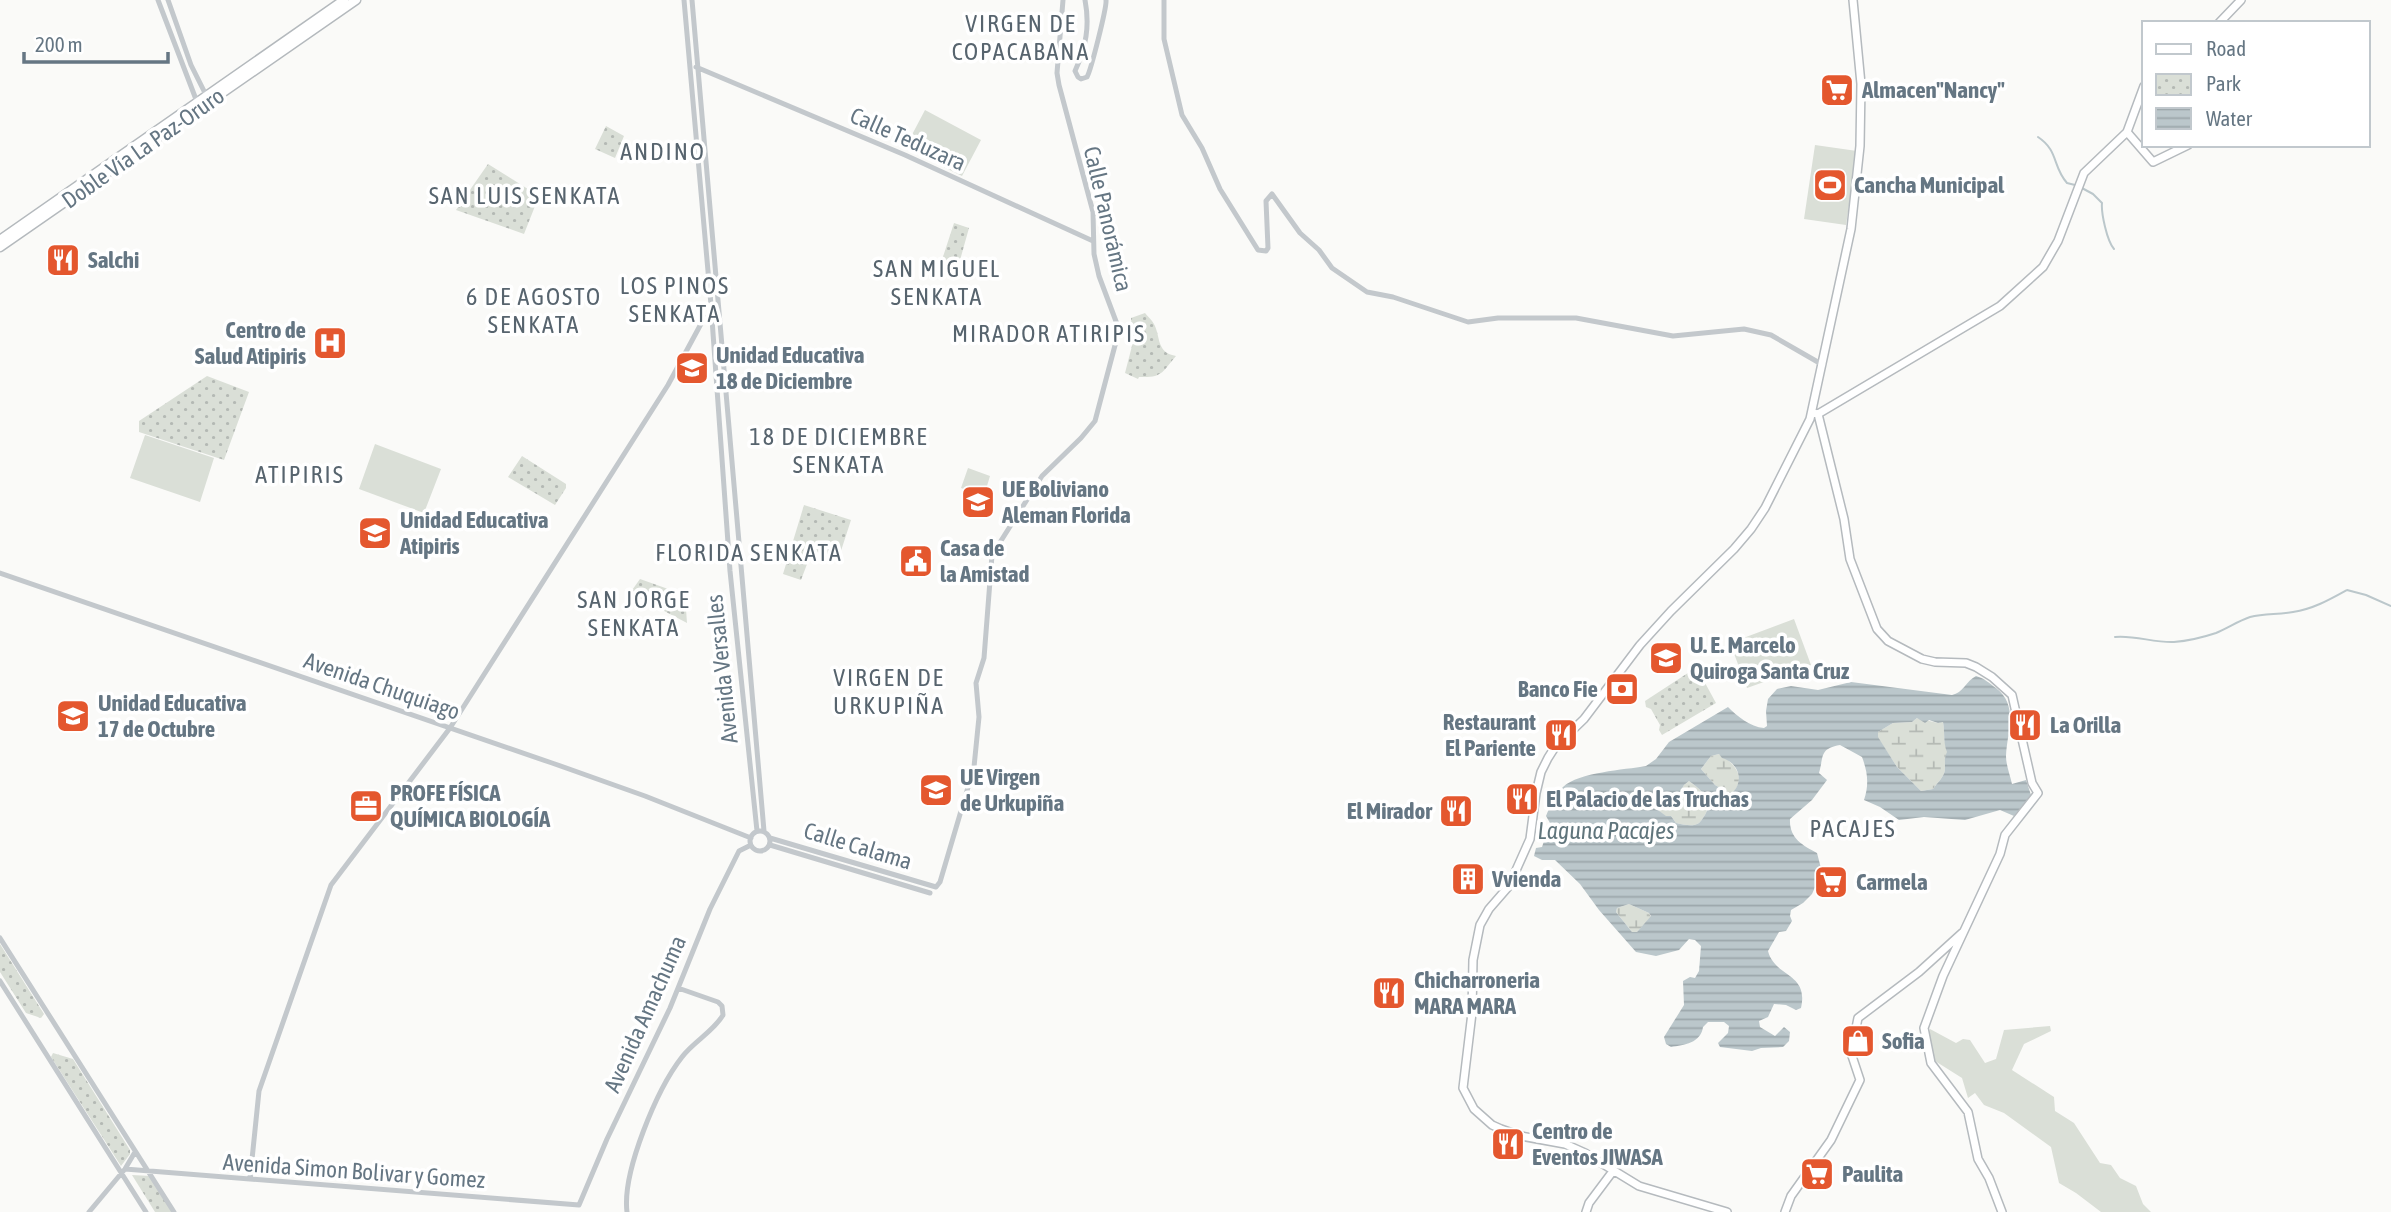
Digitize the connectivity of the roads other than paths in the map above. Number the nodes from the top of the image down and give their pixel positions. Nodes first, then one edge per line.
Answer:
1 (158, 0) edge
2 (168, 0) edge
3 (344, 0) edge
4 (356, 0) edge
5 (684, 0) edge
6 (692, 0) edge
7 (1063, 0) edge
8 (1085, 0) edge
9 (1106, 0) edge
10 (1164, 0) edge
11 (1853, 0) edge
12 (2241, 0) edge
13 (2221, 21) edge
14 (184, 47) junction
15 (176, 51) junction
16 (690, 65) junction
17 (697, 68) junction
18 (2142, 91) edge
19 (208, 99) junction
20 (197, 102) junction
21 (2127, 132) junction
22 (2184, 147) edge
23 (0, 240) edge
24 (1093, 241) junction
25 (0, 247) edge
26 (712, 318) junction
27 (720, 320) junction
28 (1823, 366) junction
29 (1815, 413) junction
30 (0, 573) edge
31 (450, 728) junction
32 (760, 831) junction
33 (751, 841) junction
34 (770, 842) junction
35 (936, 887) joint
36 (930, 893) dead end
37 (1962, 933) junction
38 (0, 938) edge
39 (0, 981) edge
40 (678, 988) junction
41 (135, 1152) junction
42 (123, 1171) junction
43 (1613, 1171) junction
44 (149, 1173) junction
45 (250, 1180) junction
46 (579, 1205) joint
47 (89, 1212) edge
48 (146, 1212) edge
49 (174, 1212) edge
50 (627, 1212) edge
51 (1586, 1212) edge
52 (1727, 1212) edge
53 (1785, 1212) edge
54 (2002, 1212) edge

1 - 15 street
2 - 14 street
3 - 19 highway, Doble Vía La Paz-Oruro
4 - 19 highway, Doble Vía La Paz-Oruro
5 - 16 street, Avenida Versalles
6 - 17 street, Avenida Versalles
7 - 24 street, Calle Panorámica
8 - 9 street
10 - 28 street
11 - 28 main road
12 - 13 main road
14 - 15 street
14 - 19 street
15 - 20 street
16 - 17 street, Calle Teduzara
16 - 26 street, Avenida Versalles
17 - 24 street, Calle Teduzara
17 - 27 street, Avenida Versalles
18 - 21 main road
19 - 20 highway, Doble Vía La Paz-Oruro
19 - 25 highway, Doble Vía La Paz-Oruro
20 - 23 highway, Doble Vía La Paz-Oruro
21 - 22 main road
21 - 29 main road
24 - 35 street, Calle Panorámica
26 - 27 street
26 - 31 street
26 - 32 street, Avenida Versalles
27 - 32 street, Avenida Versalles
28 - 29 main road
29 - 37 main road
29 - 43 main road
30 - 31 street, Avenida Chuquiago
31 - 33 street, Avenida Chuquiago
31 - 45 street
32 - 33 street, Avenida Amachuma
32 - 34 street
33 - 34 street
33 - 40 street, Avenida Amachuma
34 - 35 street, Calle Calama
34 - 36 street
37 - 53 main road
37 - 54 main road
38 - 41 street
39 - 42 street
40 - 46 street, Avenida Amachuma
40 - 50 street
41 - 42 street
41 - 44 street
42 - 44 street, Avenida Simon Bolivar y Gomez
42 - 47 street
42 - 48 street
43 - 51 main road
43 - 52 main road
44 - 45 street, Avenida Simon Bolivar y Gomez
44 - 49 street
45 - 46 street, Avenida Simon Bolivar y Gomez

